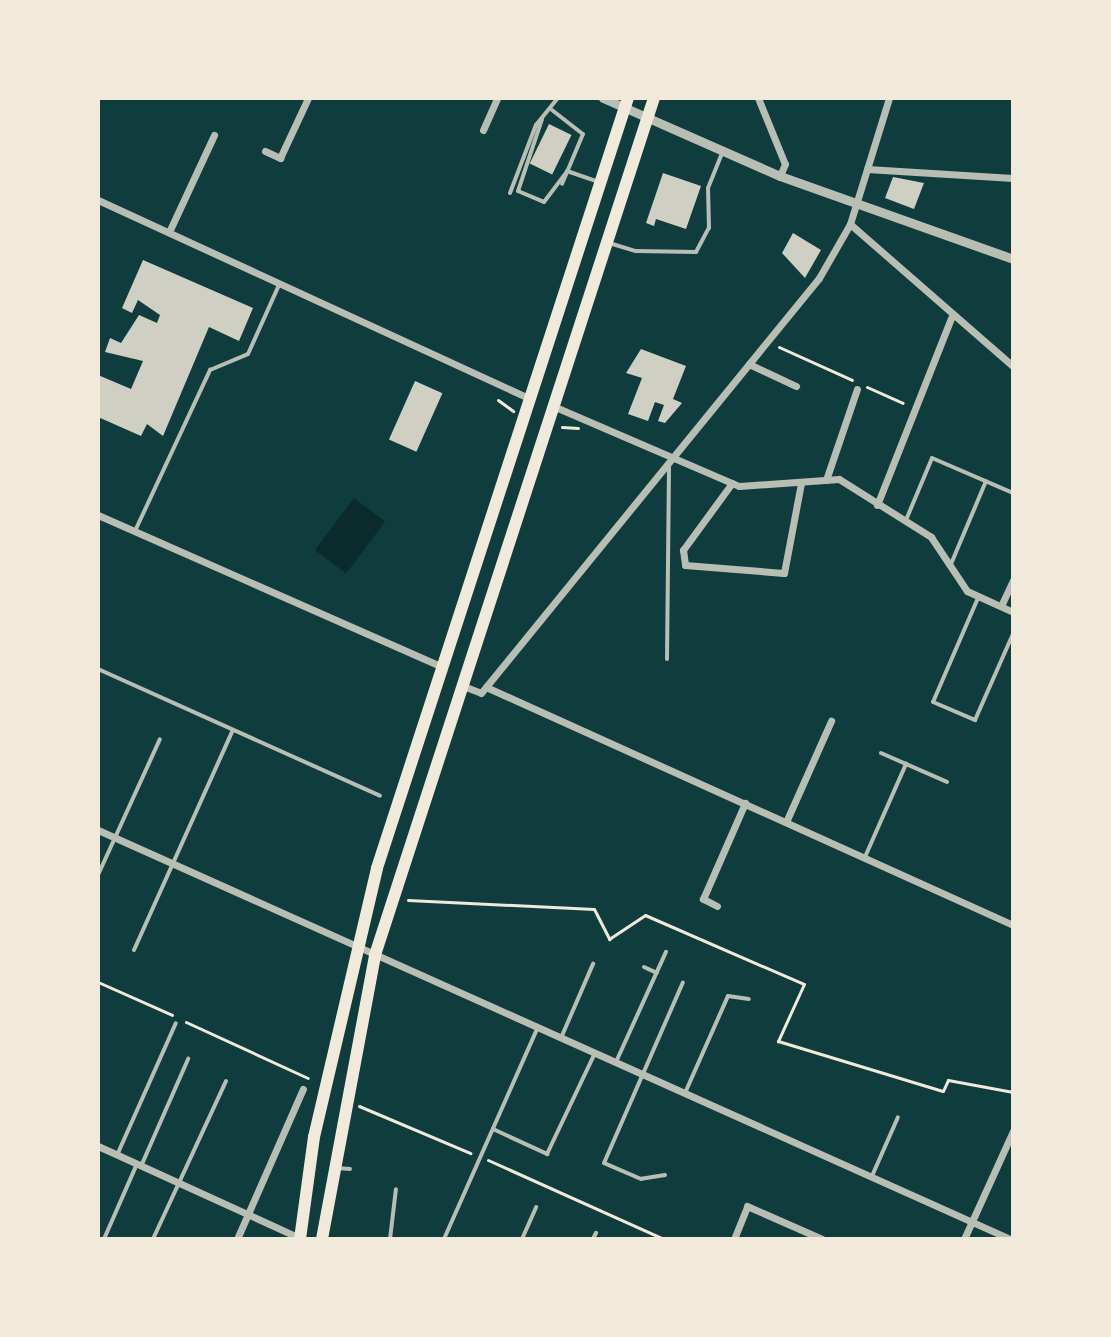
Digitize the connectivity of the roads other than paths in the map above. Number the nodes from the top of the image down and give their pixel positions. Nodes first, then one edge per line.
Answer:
1 (308, 98) edge
2 (497, 98) edge
3 (558, 98) edge
4 (603, 98) edge
5 (654, 98) edge
6 (758, 98) edge
7 (889, 98) edge
8 (626, 103) edge
9 (552, 110) junction
10 (542, 119) junction
11 (648, 120) junction
12 (483, 130) dead end
13 (214, 135) dead end
14 (265, 151) dead end
15 (722, 153) junction
16 (867, 169) junction
17 (567, 171) junction
18 (780, 176) junction
19 (1013, 178) edge
20 (601, 183) junction
21 (562, 184) dead end
22 (510, 193) dead end
23 (98, 200) edge
24 (856, 205) junction
25 (850, 224) junction
26 (169, 232) junction
27 (609, 243) junction
28 (1013, 259) edge
29 (280, 283) junction
30 (951, 318) junction
31 (749, 364) junction
32 (1013, 366) edge
33 (796, 386) dead end
34 (857, 389) dead end
35 (532, 400) junction
36 (553, 406) junction
37 (671, 460) junction
38 (826, 480) junction
39 (986, 481) junction
40 (732, 483) junction
41 (801, 483) junction
42 (1013, 493) edge
43 (877, 505) junction
44 (98, 515) edge
45 (906, 520) junction
46 (135, 531) junction
47 (950, 565) junction
48 (1013, 580) edge
49 (979, 597) junction
50 (1001, 606) junction
51 (1013, 612) edge
52 (1013, 634) edge
53 (667, 659) dead end
54 (442, 667) junction
55 (98, 669) edge
56 (459, 685) junction
57 (486, 687) junction
58 (831, 721) dead end
59 (233, 730) junction
60 (160, 739) dead end
61 (881, 753) dead end
62 (906, 764) junction
63 (947, 782) dead end
64 (380, 796) dead end
65 (745, 803) junction
66 (786, 822) junction
67 (98, 830) edge
68 (115, 838) junction
69 (865, 857) junction
70 (173, 864) junction
71 (98, 875) edge
72 (717, 906) dead end
73 (1013, 925) edge
74 (357, 947) junction
75 (134, 950) dead end
76 (666, 952) dead end
77 (375, 955) junction
78 (593, 964) dead end
79 (644, 967) dead end
80 (657, 973) junction
81 (683, 982) dead end
82 (749, 999) dead end
83 (176, 1023) dead end
84 (538, 1027) junction
85 (561, 1038) junction
86 (595, 1053) junction
87 (188, 1059) dead end
88 (616, 1062) junction
89 (643, 1074) junction
90 (226, 1081) dead end
91 (303, 1089) road end
92 (685, 1093) junction
93 (898, 1117) dead end
94 (493, 1129) junction
95 (1013, 1131) edge
96 (98, 1146) edge
97 (118, 1153) junction
98 (140, 1163) junction
99 (333, 1167) junction
100 (350, 1169) dead end
101 (665, 1175) dead end
102 (872, 1176) junction
103 (181, 1180) junction
104 (396, 1189) dead end
105 (536, 1207) dead end
106 (249, 1212) junction
107 (971, 1221) junction
108 (104, 1239) edge
109 (153, 1239) edge
110 (237, 1239) edge
111 (301, 1239) edge
112 (322, 1239) edge
113 (390, 1239) edge
114 (444, 1239) edge
115 (522, 1239) edge
116 (734, 1239) edge
117 (822, 1239) edge
118 (964, 1239) edge
119 (1010, 1239) edge

1 - 14 street
2 - 12 street
3 - 9 lane
4 - 8 street
5 - 11 highway
6 - 18 street
7 - 16 street
8 - 11 street
8 - 20 highway
9 - 10 lane
9 - 17 lane
10 - 17 lane
10 - 22 lane
11 - 15 street
11 - 27 highway
13 - 26 street
15 - 18 street
15 - 27 lane
16 - 19 street
16 - 24 street
17 - 20 lane
17 - 21 lane
18 - 24 street
20 - 35 highway
23 - 26 street
24 - 25 street
24 - 28 street
25 - 30 street
25 - 31 street
26 - 29 street
27 - 36 highway
29 - 35 street
29 - 46 lane
30 - 32 street
30 - 43 street
31 - 33 street
31 - 37 street
34 - 38 street
35 - 54 highway
36 - 37 street
36 - 56 highway
37 - 40 street
37 - 53 lane
37 - 57 street
38 - 41 street
38 - 43 street
39 - 42 lane
39 - 45 lane
39 - 47 lane
40 - 41 street
40 - 41 street
43 - 45 street
44 - 46 street
45 - 47 street
46 - 54 street
47 - 49 street
48 - 50 street
49 - 50 street
49 - 52 lane
50 - 51 street
54 - 74 highway
55 - 59 lane
56 - 57 street
56 - 77 highway
57 - 65 street
58 - 66 street
59 - 64 lane
59 - 70 lane
60 - 68 lane
61 - 62 lane
62 - 63 lane
62 - 69 lane
65 - 66 street
65 - 72 street
66 - 69 street
67 - 68 street
68 - 70 street
68 - 71 lane
69 - 73 street
70 - 74 street
70 - 75 lane
74 - 77 street
74 - 111 highway
76 - 80 lane
77 - 84 street
77 - 99 highway
78 - 85 lane
79 - 80 lane
80 - 88 lane
81 - 89 lane
82 - 92 lane
83 - 97 lane
84 - 85 street
84 - 94 lane
85 - 86 street
86 - 88 street
86 - 94 lane
87 - 98 lane
88 - 89 street
89 - 92 street
89 - 101 lane
90 - 103 lane
91 - 106 street
92 - 102 street
93 - 102 lane
94 - 114 lane
95 - 107 street
96 - 97 street
97 - 98 street
98 - 103 street
98 - 108 lane
99 - 100 lane
99 - 112 highway
102 - 107 street
103 - 106 street
103 - 109 lane
104 - 113 lane
105 - 115 lane
106 - 110 street
106 - 111 street
107 - 118 street
107 - 119 street
116 - 117 street

